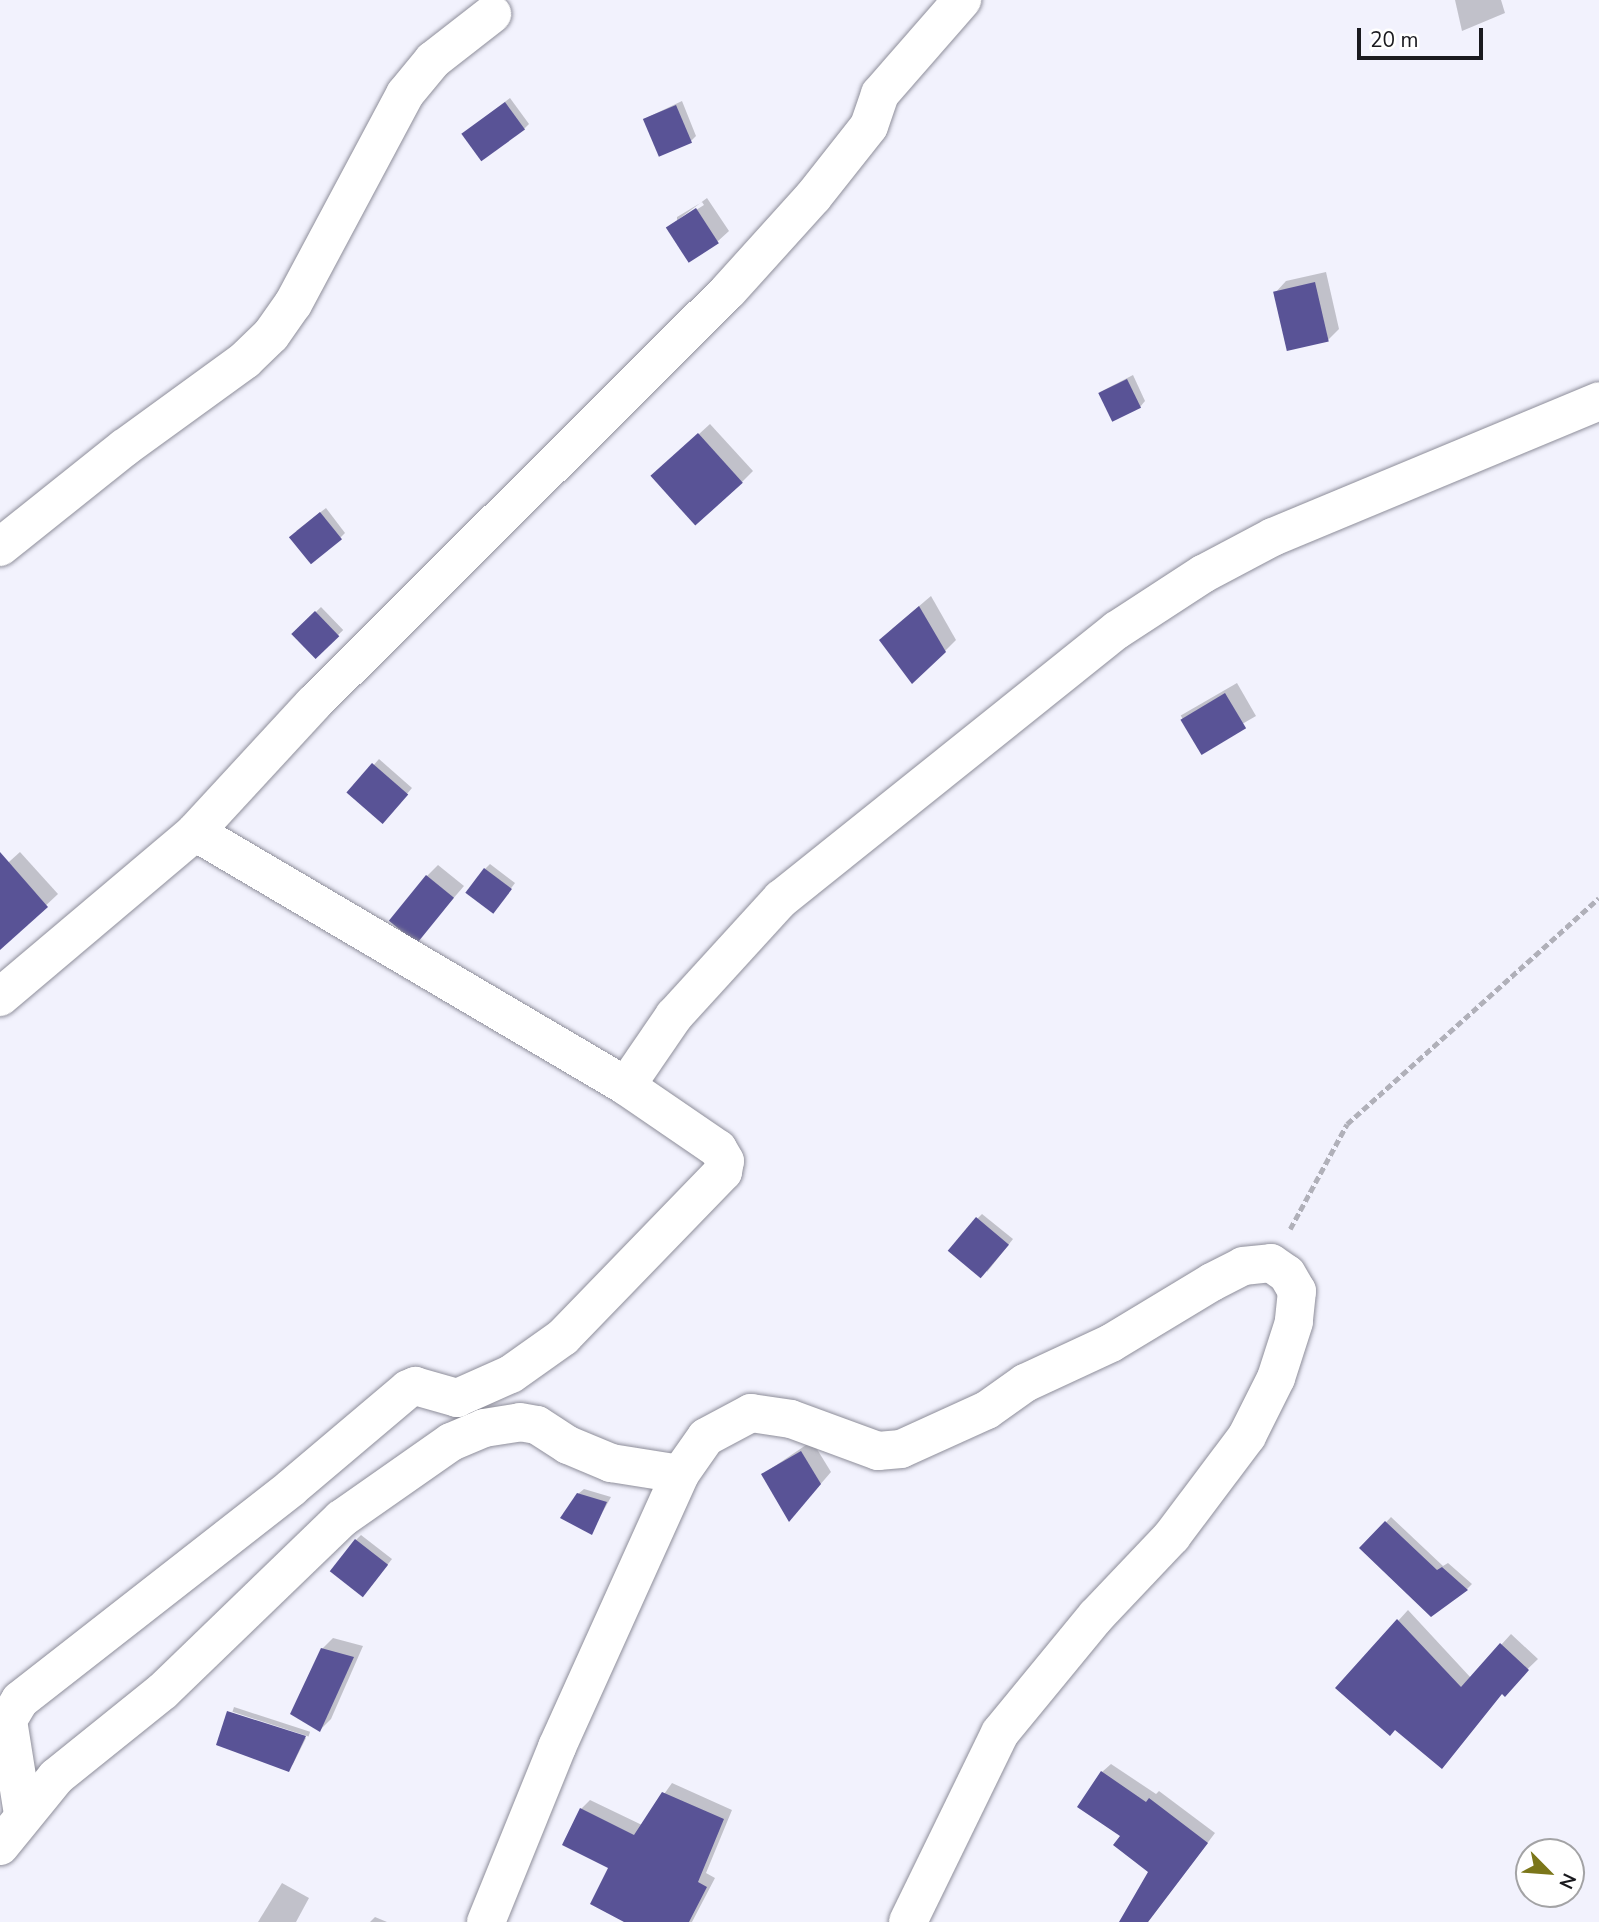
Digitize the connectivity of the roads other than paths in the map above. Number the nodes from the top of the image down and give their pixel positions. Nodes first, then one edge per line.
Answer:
1 (962, 0) edge
2 (492, 14) dead end
3 (1599, 401) edge
4 (0, 547) edge
5 (195, 832) junction
6 (0, 997) edge
7 (626, 1086) junction
8 (680, 1474) junction
9 (23, 1814) junction
10 (0, 1846) edge
11 (486, 1922) edge
12 (908, 1922) edge

1 - 5 street
2 - 4 street
3 - 7 street
5 - 6 street
5 - 7 street
7 - 9 street
8 - 9 street
8 - 11 street
8 - 12 street
9 - 10 street

